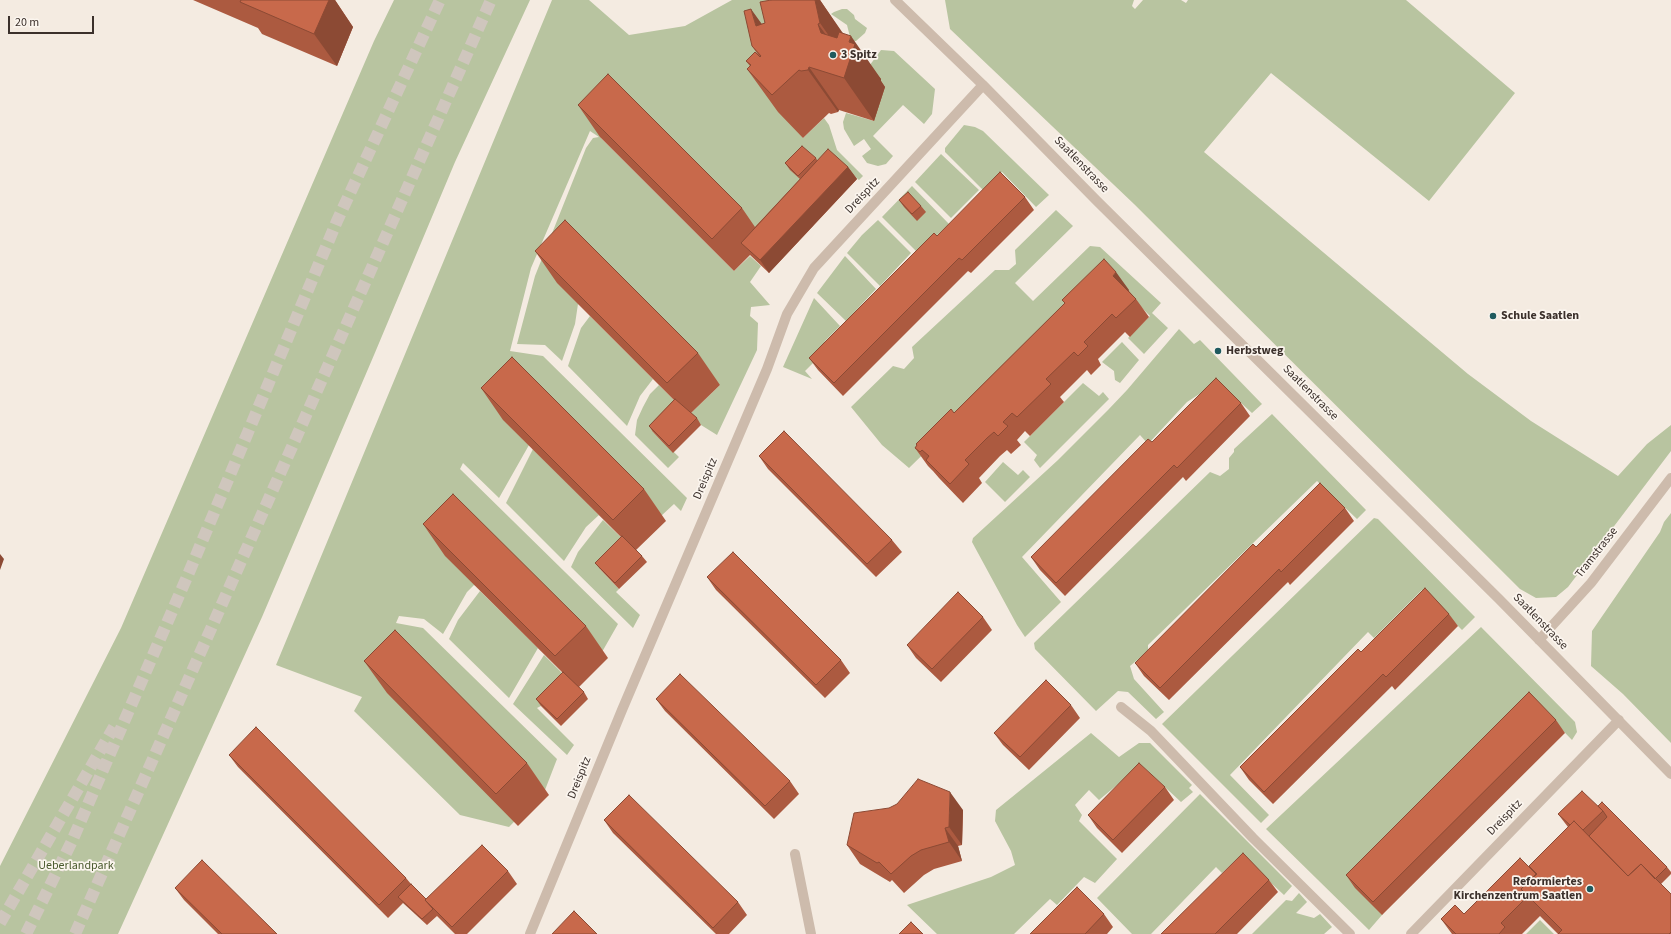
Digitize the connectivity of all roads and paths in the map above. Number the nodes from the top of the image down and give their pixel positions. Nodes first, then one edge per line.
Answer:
1 (895, 0) edge
2 (983, 84) junction
3 (1671, 478) edge
4 (1539, 640) junction
5 (1121, 707) dead end
6 (1619, 720) junction
7 (1671, 774) edge
8 (795, 854) dead end
9 (530, 934) edge
10 (811, 934) edge
11 (1350, 934) edge
12 (1411, 934) edge

1 - 2 street, Saatlenstrasse
2 - 4 street, Saatlenstrasse
2 - 9 street, Dreispitz
3 - 4 street, Tramstrasse
4 - 6 street, Saatlenstrasse
5 - 11 street
6 - 7 street, Saatlenstrasse
6 - 12 street, Dreispitz
8 - 10 street

